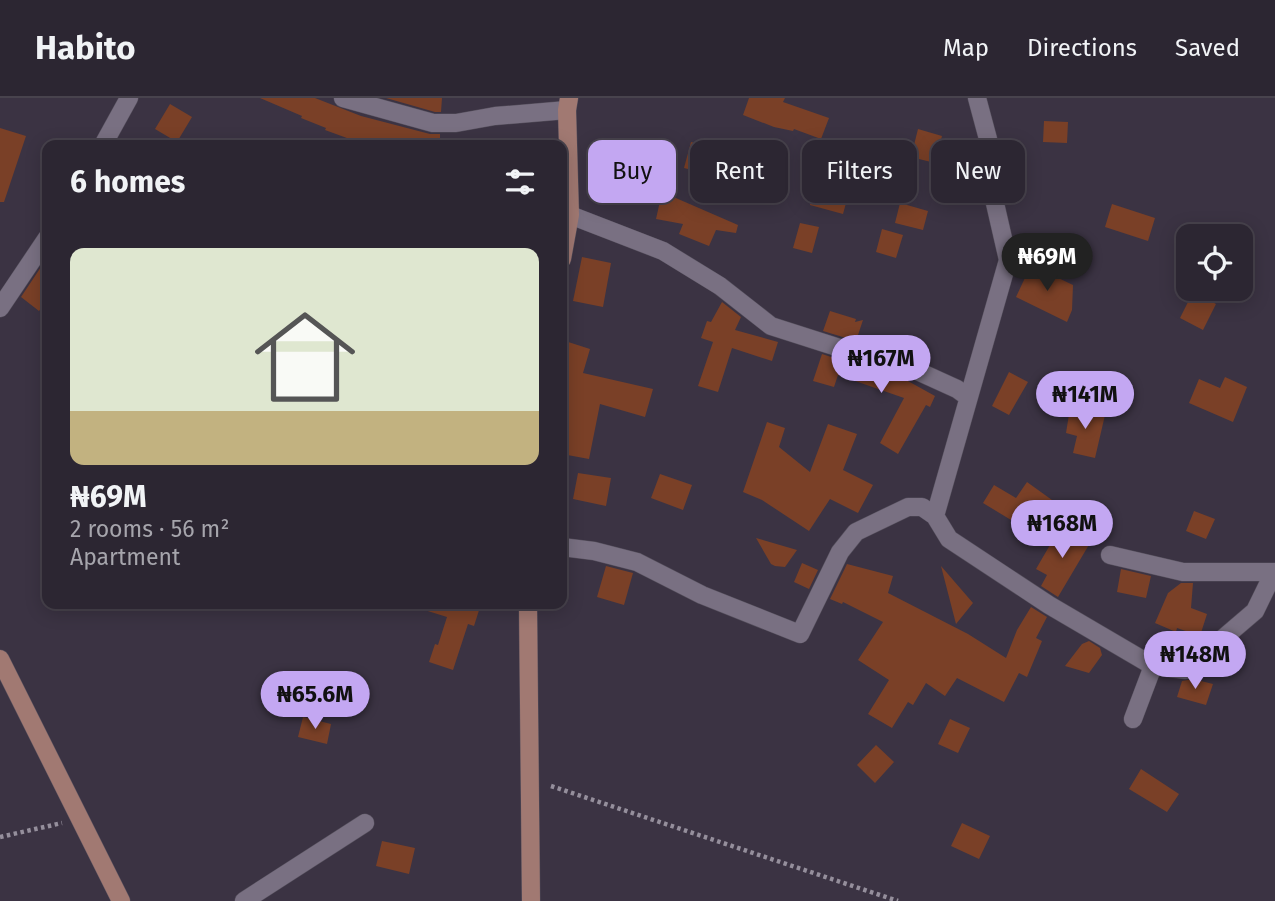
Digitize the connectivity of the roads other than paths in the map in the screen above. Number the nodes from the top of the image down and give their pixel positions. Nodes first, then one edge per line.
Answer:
1 (129, 98) edge
2 (344, 98) edge
3 (977, 98) edge
4 (568, 104) edge
5 (106, 140) edge
6 (570, 215) junction
7 (567, 232) edge
8 (42, 245) edge
9 (0, 308) edge
10 (968, 397) junction
11 (935, 516) junction
12 (567, 548) edge
13 (1110, 555) dead end
14 (528, 609) edge
15 (0, 659) edge
16 (1153, 666) junction
17 (1133, 719) dead end
18 (365, 822) dead end
19 (121, 901) edge
20 (244, 901) edge
21 (531, 901) edge

1 - 5 street
2 - 4 street
3 - 10 street
4 - 6 street
6 - 7 street
6 - 10 street
8 - 9 street
10 - 11 street
11 - 12 street
11 - 16 street
13 - 16 street
14 - 21 street
15 - 19 street
16 - 17 street
18 - 20 street

